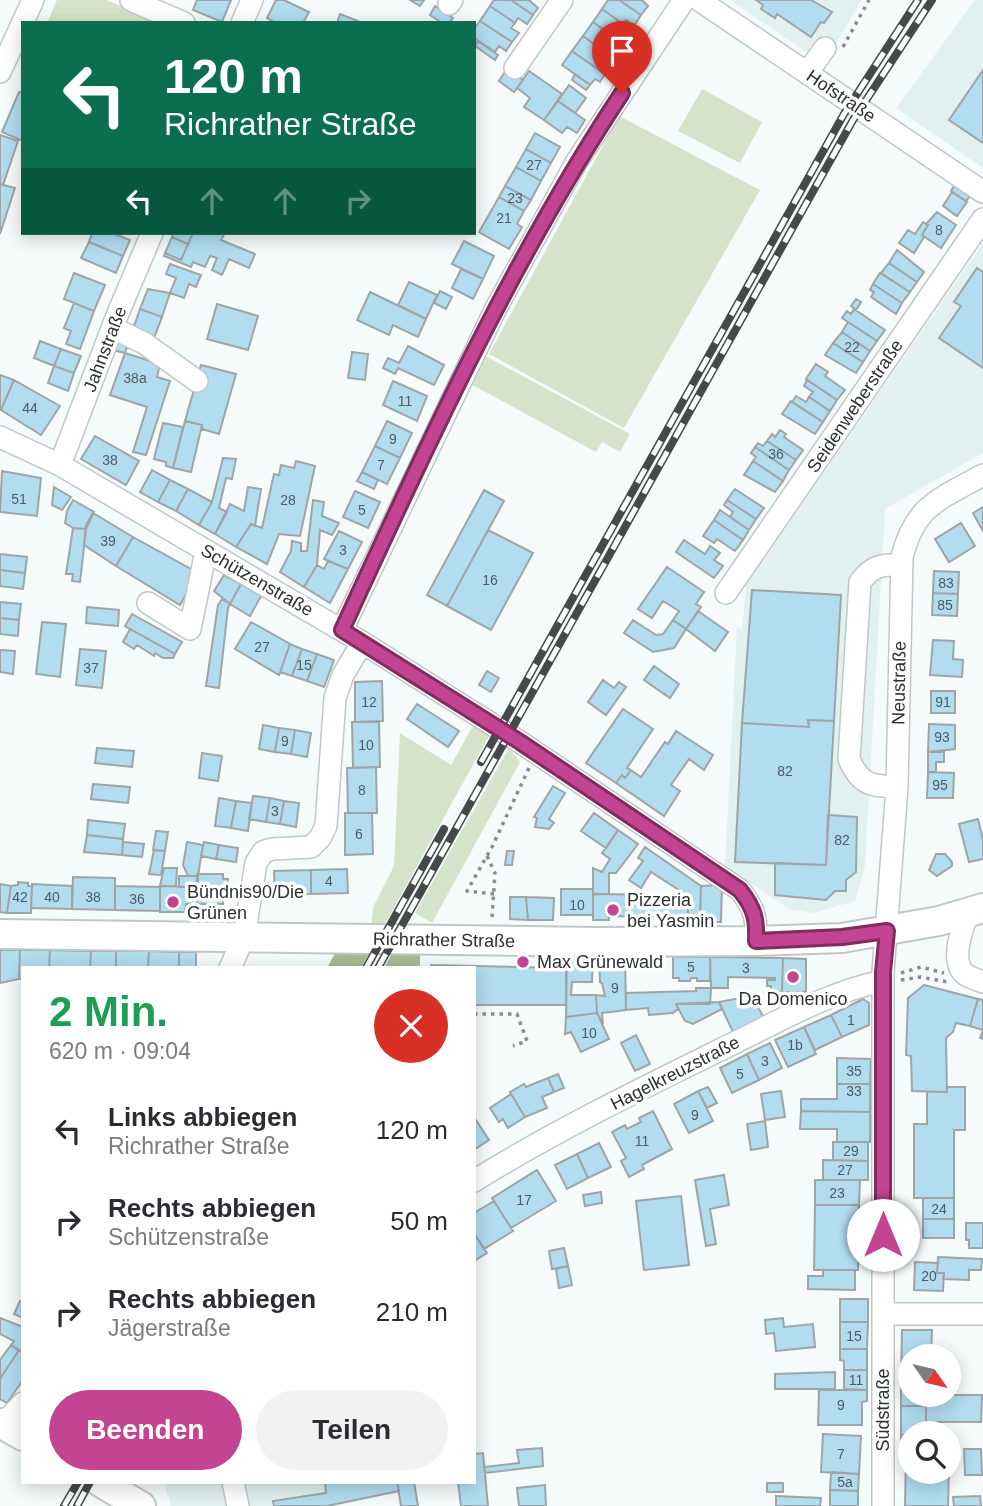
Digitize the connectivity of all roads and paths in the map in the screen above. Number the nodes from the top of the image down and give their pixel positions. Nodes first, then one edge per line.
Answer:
1 (33, 0) edge
2 (131, 0) edge
3 (252, 0) edge
4 (562, 0) edge
5 (684, 0) edge
6 (699, 0) edge
7 (869, 0) edge
8 (23, 21) edge
9 (179, 21) edge
10 (243, 21) edge
11 (21, 26) edge
12 (831, 53) joint
13 (515, 68) dead end
14 (0, 72) edge
15 (807, 73) junction
16 (983, 192) edge
17 (983, 219) edge
18 (151, 235) edge
19 (113, 328) junction
20 (197, 381) dead end
21 (0, 437) edge
22 (60, 465) junction
23 (983, 475) edge
24 (206, 551) junction
25 (902, 565) junction
26 (726, 593) dead end
27 (148, 603) dead end
28 (342, 630) junction
29 (362, 643) junction
30 (532, 761) dead end
31 (897, 787) junction
32 (487, 856) junction
33 (494, 894) junction
34 (976, 910) edge
35 (491, 923) dead end
36 (887, 931) junction
37 (0, 934) edge
38 (244, 937) junction
39 (756, 941) junction
40 (231, 966) edge
41 (966, 979) edge
42 (890, 981) junction
43 (484, 1006) dead end
44 (476, 1014) edge
45 (484, 1014) junction
46 (513, 1046) dead end
47 (476, 1180) edge
48 (883, 1314) junction
49 (983, 1314) edge
50 (105, 1484) edge
51 (233, 1484) edge
52 (135, 1495) edge
53 (238, 1506) edge
54 (883, 1506) edge

1 - 8 street
2 - 9 street
3 - 10 street
4 - 13 street
5 - 28 street
6 - 15 street, Hofstraße
7 - 12 path
11 - 14 street
12 - 15 street
15 - 16 street, Hofstraße
17 - 26 street, Seidenweberstraße
18 - 19 street, Jahnstraße
19 - 20 street
19 - 22 street, Jahnstraße
21 - 22 street, Schützenstraße
22 - 24 street, Schützenstraße
23 - 25 street, Neustraße
24 - 27 street
24 - 28 street, Schützenstraße
25 - 31 street, Neustraße
25 - 31 street
28 - 29 street, Schützenstraße
29 - 38 street
29 - 39 street, Schützenstraße
30 - 32 path
31 - 36 street, Neustraße
32 - 33 path
32 - 33 path
33 - 35 path
34 - 36 main road, Richrather Straße
34 - 41 street
36 - 39 main road, Richrather Straße
36 - 42 street, Südstraße
37 - 38 main road, Richrather Straße
38 - 39 main road, Richrather Straße
38 - 40 street
41 - 42 path
41 - 42 path
42 - 47 street, Hagelkreuzstraße
42 - 48 street, Südstraße
43 - 45 path
44 - 45 path
45 - 46 path
48 - 49 street
48 - 54 street, Südstraße
50 - 52 main road
51 - 53 street

